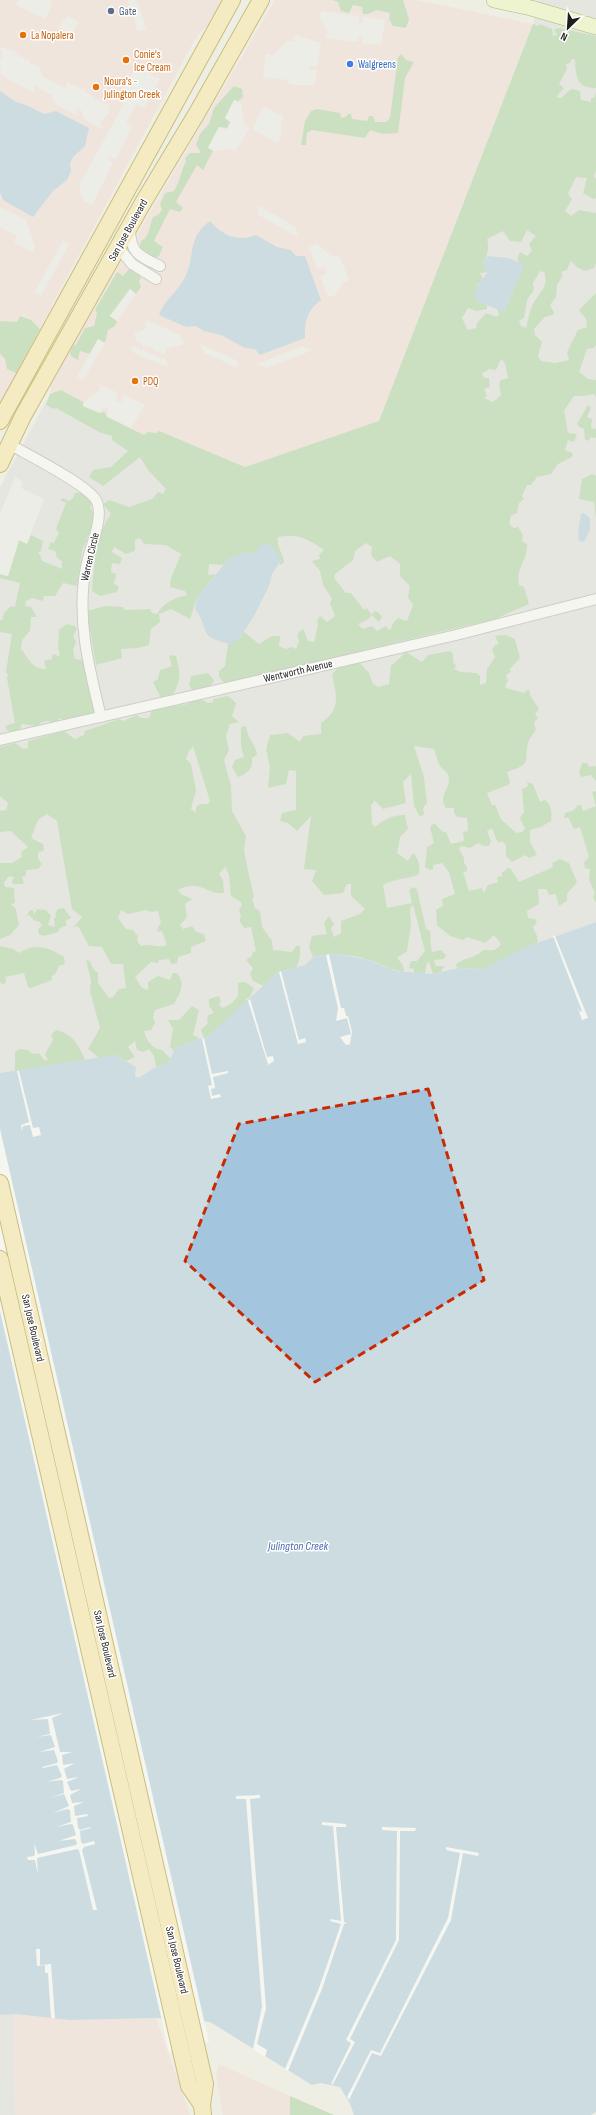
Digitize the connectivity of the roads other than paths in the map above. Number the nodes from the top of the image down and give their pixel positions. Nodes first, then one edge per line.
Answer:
1 (232, 0) edge
2 (261, 0) edge
3 (269, 0) edge
4 (494, 0) edge
5 (596, 27) edge
6 (197, 113) junction
7 (132, 181) junction
8 (130, 227) junction
9 (101, 238) junction
10 (118, 247) junction
11 (160, 266) dead end
12 (156, 279) dead end
13 (82, 312) junction
14 (14, 396) junction
15 (0, 421) edge
16 (9, 444) junction
17 (0, 464) edge
18 (596, 600) edge
19 (101, 717) junction
20 (0, 740) edge
21 (0, 1183) edge
22 (0, 1259) edge
23 (189, 2047) junction
24 (202, 2110) edge

1 - 7 main road, San Jose Boulevard
2 - 6 main road, San Jose Boulevard
3 - 6 main road
4 - 5 street
6 - 8 main road, San Jose Boulevard
7 - 9 main road, San Jose Boulevard
7 - 10 main road
8 - 10 main road, San Jose Boulevard
8 - 11 street
9 - 13 main road
9 - 14 main road, San Jose Boulevard
10 - 12 street
10 - 13 main road, San Jose Boulevard
13 - 16 main road, San Jose Boulevard
14 - 15 main road, San Jose Boulevard
14 - 16 main road
16 - 17 main road, San Jose Boulevard
16 - 19 street, Warren Circle
18 - 19 street, Wentworth Avenue
19 - 20 street, Wentworth Avenue
21 - 23 main road, San Jose Boulevard
22 - 23 main road, San Jose Boulevard
23 - 24 main road, San Jose Boulevard

